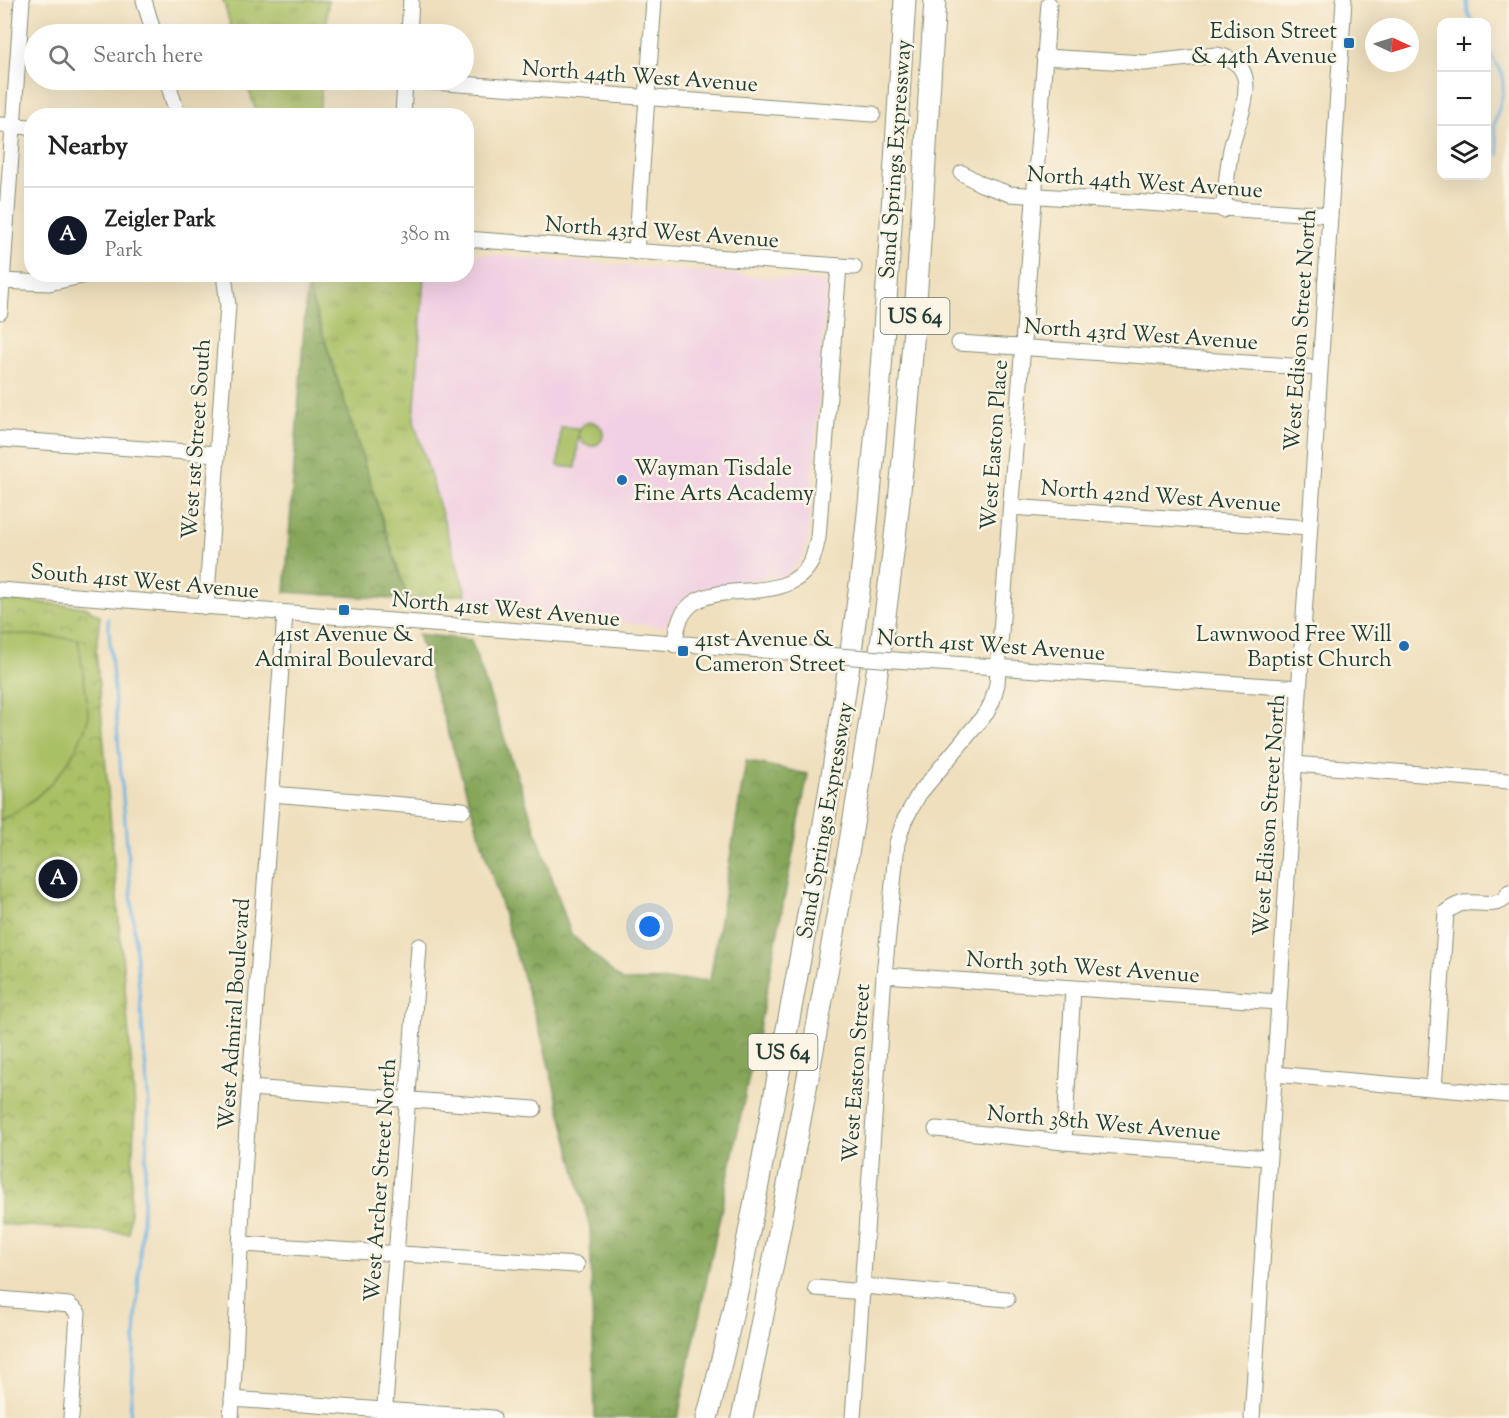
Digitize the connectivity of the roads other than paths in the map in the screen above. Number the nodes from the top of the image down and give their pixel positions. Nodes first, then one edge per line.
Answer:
1 (22, 0) edge
2 (144, 0) edge
3 (411, 0) edge
4 (654, 0) edge
5 (905, 0) edge
6 (935, 0) edge
7 (1344, 0) edge
8 (1049, 4) dead end
9 (151, 24) edge
10 (410, 24) edge
11 (1044, 57) junction
12 (474, 85) edge
13 (170, 90) edge
14 (404, 90) edge
15 (648, 98) junction
16 (176, 108) edge
17 (403, 108) edge
18 (873, 114) dead end
19 (6, 125) edge
20 (24, 126) edge
21 (962, 172) dead end
22 (1034, 196) junction
23 (1223, 210) junction
24 (1330, 216) junction
25 (474, 240) edge
26 (636, 252) junction
27 (1, 281) edge
28 (24, 282) edge
29 (25, 282) edge
30 (54, 282) edge
31 (225, 282) edge
32 (0, 312) edge
33 (959, 343) dead end
34 (1022, 347) junction
35 (1319, 368) junction
36 (0, 439) edge
37 (217, 454) junction
38 (1011, 507) junction
39 (1309, 528) junction
40 (0, 590) edge
41 (206, 607) junction
42 (285, 614) junction
43 (675, 645) junction
44 (999, 667) junction
45 (1298, 688) junction
46 (1294, 764) junction
47 (1509, 781) edge
48 (273, 794) junction
49 (463, 810) dead end
50 (894, 858) joint
51 (1509, 892) edge
52 (419, 946) dead end
53 (884, 975) junction
54 (1073, 988) junction
55 (1278, 1002) junction
56 (1274, 1074) junction
57 (250, 1088) junction
58 (1434, 1088) junction
59 (1509, 1095) edge
60 (407, 1101) junction
61 (534, 1110) dead end
62 (936, 1129) dead end
63 (1064, 1142) junction
64 (1268, 1158) junction
65 (242, 1244) junction
66 (396, 1253) junction
67 (577, 1265) dead end
68 (816, 1288) dead end
69 (864, 1289) junction
70 (0, 1299) edge
71 (1007, 1299) dead end
72 (232, 1399) junction
73 (384, 1414) edge
74 (71, 1418) edge
75 (231, 1418) edge
76 (493, 1418) edge
77 (707, 1418) edge
78 (742, 1418) edge
79 (853, 1418) edge
80 (1252, 1418) edge

1 - 19 street
2 - 9 street
3 - 10 street
4 - 15 street
5 - 77 highway, Sand Springs Expressway / US 64
6 - 78 highway, Sand Springs Expressway / US 64
7 - 24 street, West Edison Street North
8 - 11 street, West Easton Place
11 - 22 street, West Easton Place
11 - 23 street
12 - 15 street, North 44th West Avenue
13 - 16 street
14 - 17 street
15 - 18 street, North 44th West Avenue
15 - 26 street
19 - 20 street
19 - 27 street
21 - 22 street, North 44th West Avenue
22 - 23 street, North 44th West Avenue
22 - 34 street, West Easton Place
23 - 24 street, North 44th West Avenue
24 - 35 street, West Edison Street North
25 - 26 street, North 43rd West Avenue
26 - 43 street, North 43rd West Avenue
27 - 28 street
27 - 32 street
29 - 30 street
31 - 37 street, West 1st Street South
33 - 34 street, North 43rd West Avenue
34 - 35 street, North 43rd West Avenue
34 - 38 street, West Easton Place
35 - 39 street, West Edison Street North
36 - 37 street
37 - 41 street, West 1st Street South
38 - 39 street, North 42nd West Avenue
38 - 44 street, West Easton Place
39 - 45 street, West Edison Street North
40 - 41 street, South 41st West Avenue
41 - 42 street, South 41st West Avenue
42 - 43 street, North 41st West Avenue
42 - 48 street, West Admiral Boulevard
43 - 44 street, North 41st West Avenue, bridge
44 - 45 street, North 41st West Avenue
44 - 50 street, West Easton Place
45 - 46 street, West Edison Street North
46 - 47 street
46 - 55 street, West Edison Street North
48 - 49 street
48 - 57 street, West Admiral Boulevard
50 - 53 street, West Easton Street
51 - 58 street
52 - 60 street, West Archer Street North
53 - 54 street, North 39th West Avenue
53 - 69 street, West Easton Street
54 - 55 street, North 39th West Avenue
54 - 63 street
55 - 56 street, West Edison Street North
56 - 58 street
56 - 64 street, West Edison Street North
57 - 60 street
57 - 65 street, West Admiral Boulevard
58 - 59 street
60 - 61 street
60 - 66 street, West Archer Street North
62 - 63 street, North 38th West Avenue
63 - 64 street, North 38th West Avenue
64 - 80 street, West Edison Street North
65 - 66 street
65 - 72 street, West Admiral Boulevard
66 - 67 street
66 - 73 street, West Archer Street North
68 - 69 street
69 - 71 street
69 - 79 street, West Easton Street
70 - 74 street
72 - 73 street
72 - 75 street, West Admiral Boulevard
73 - 76 street

